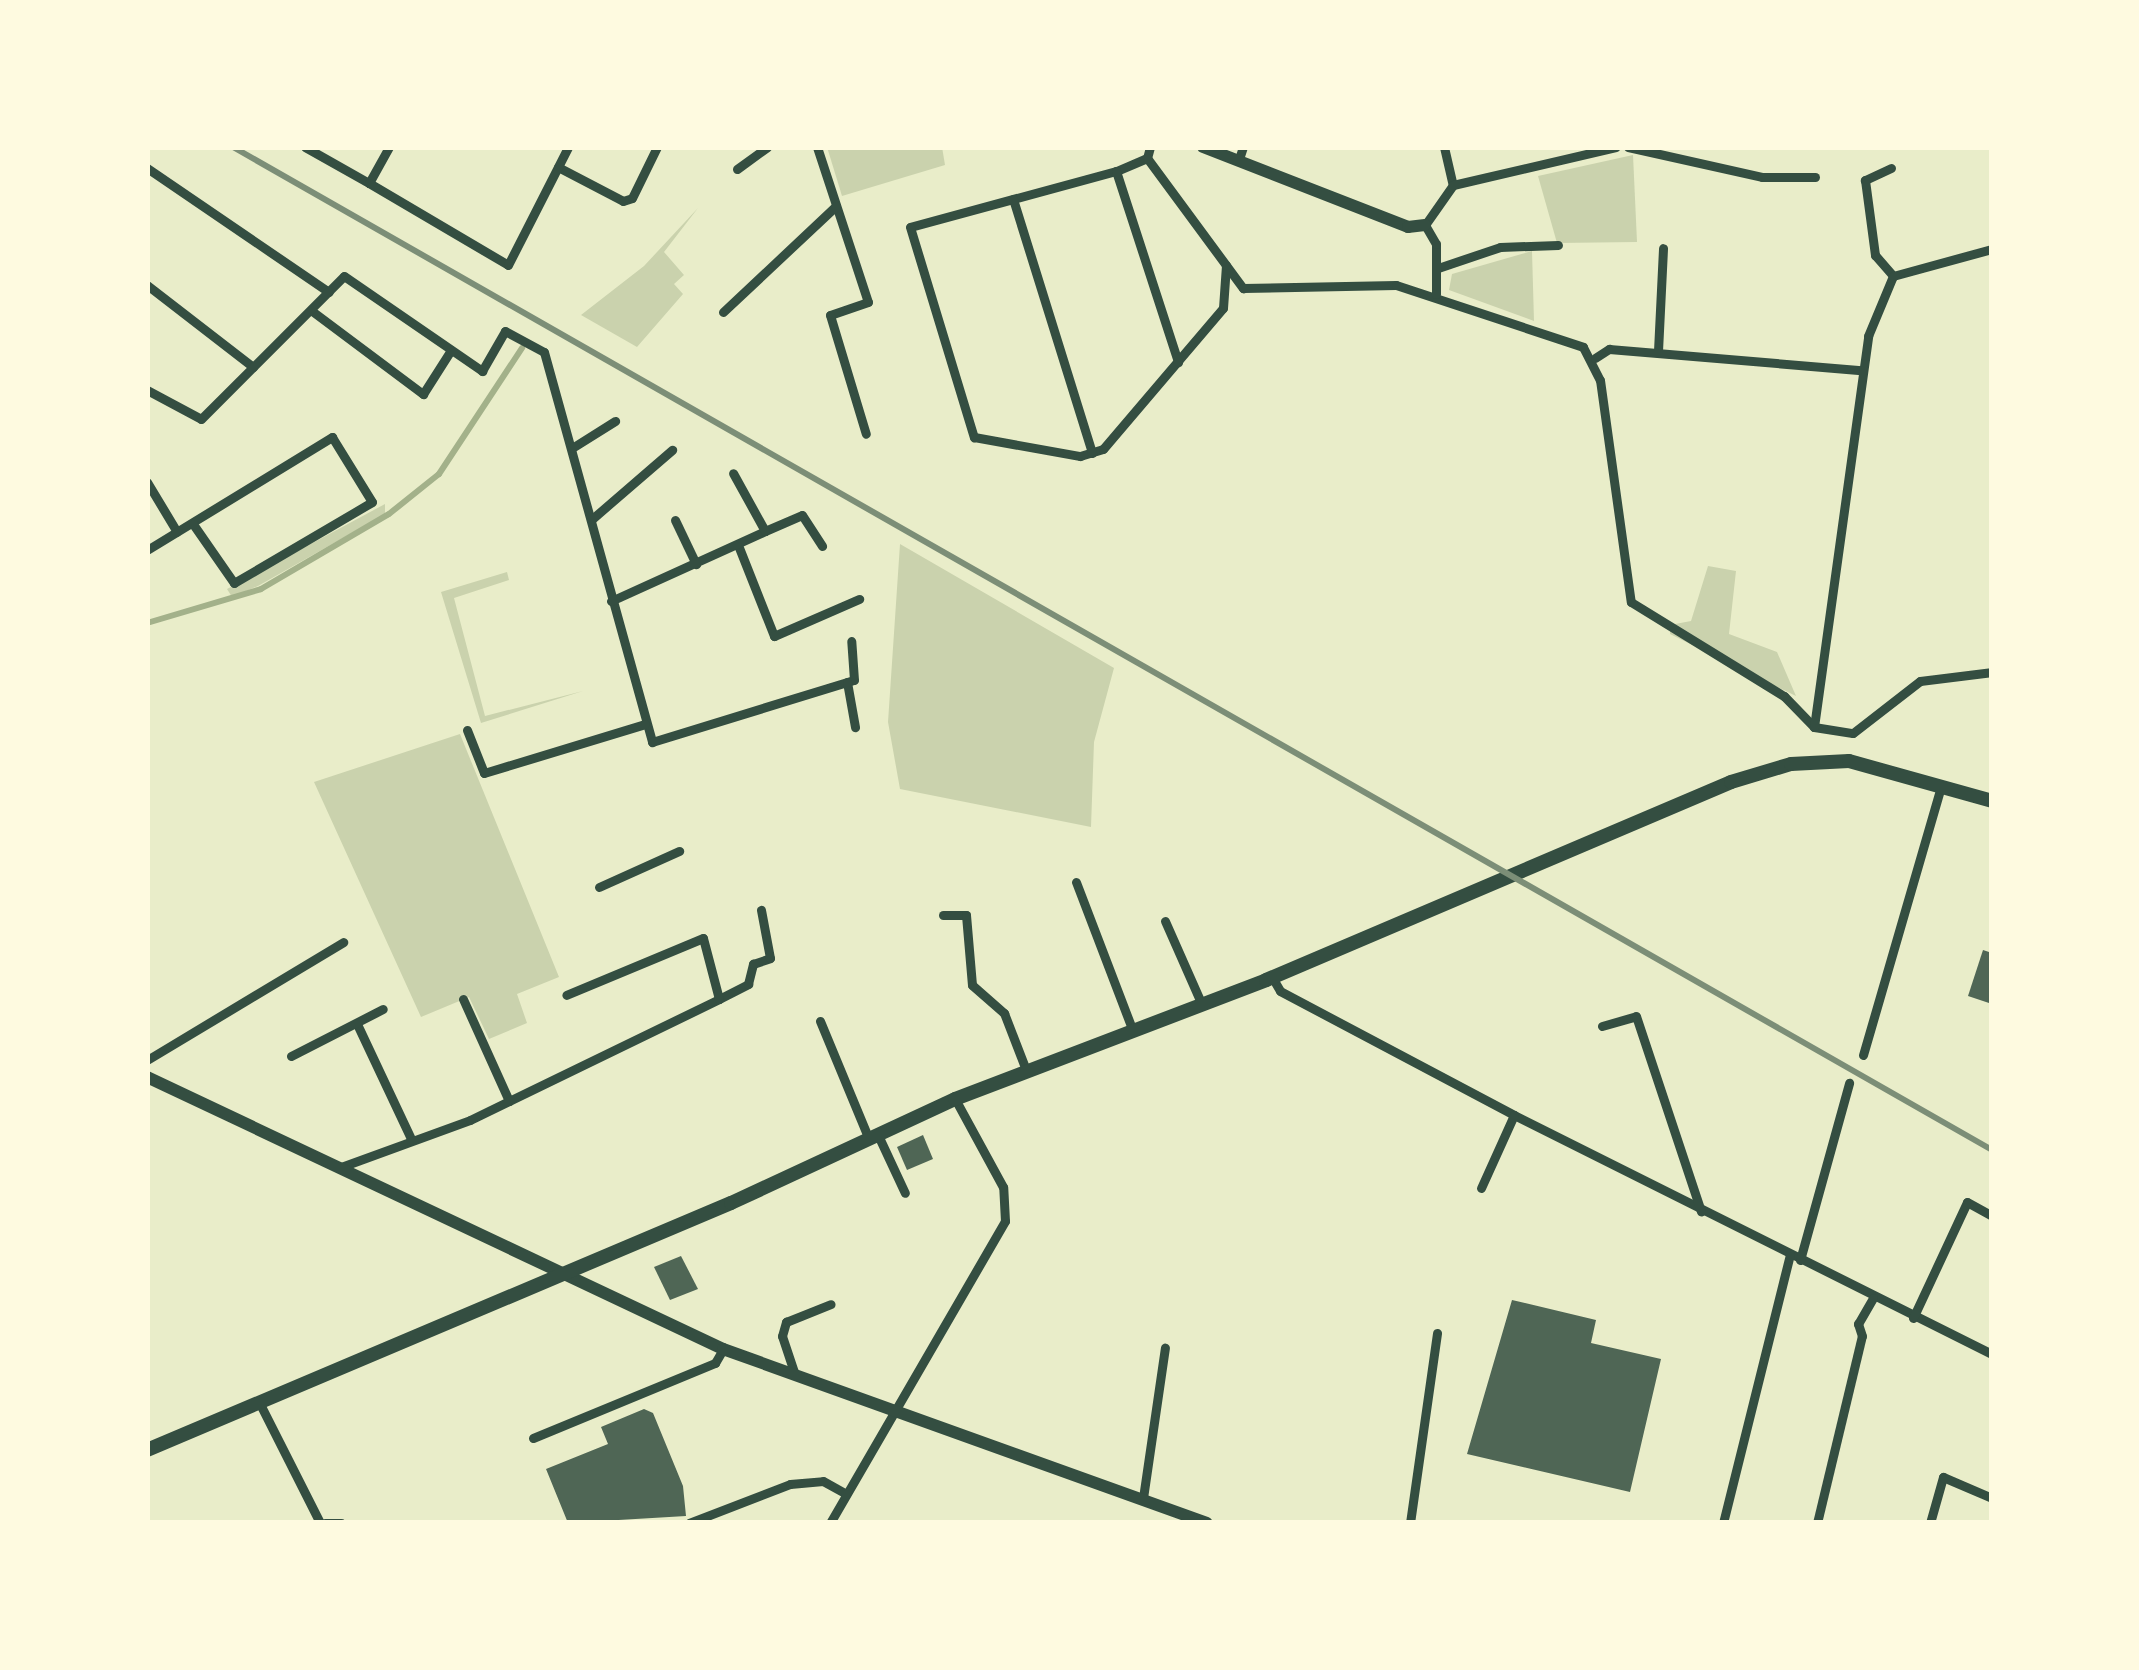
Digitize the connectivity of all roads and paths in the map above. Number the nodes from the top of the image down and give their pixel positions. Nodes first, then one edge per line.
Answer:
1 (305, 147) edge
2 (389, 147) edge
3 (568, 147) edge
4 (658, 147) edge
5 (767, 147) edge
6 (817, 147) edge
7 (1203, 147) edge
8 (1444, 147) edge
9 (1616, 147) edge
10 (1628, 147) edge
11 (1148, 152) edge
12 (1241, 153) edge
13 (558, 167) junction
14 (147, 168) edge
15 (1891, 168) dead end
16 (737, 169) dead end
17 (1116, 172) junction
18 (1815, 177) dead end
19 (369, 184) junction
20 (1454, 184) junction
21 (1013, 199) junction
22 (836, 206) junction
23 (1425, 225) junction
24 (1558, 245) dead end
25 (1663, 248) dead end
26 (1992, 249) edge
27 (1226, 266) junction
28 (1438, 268) junction
29 (1894, 276) junction
30 (147, 285) edge
31 (328, 292) junction
32 (1436, 294) junction
33 (312, 310) junction
34 (723, 312) dead end
35 (451, 350) junction
36 (1658, 352) junction
37 (1595, 358) junction
38 (1178, 362) junction
39 (254, 367) junction
40 (1861, 370) junction
41 (147, 389) edge
42 (615, 422) dead end
43 (866, 434) dead end
44 (572, 448) junction
45 (672, 450) dead end
46 (1092, 453) junction
47 (733, 473) dead end
48 (147, 482) edge
49 (592, 519) junction
50 (675, 520) dead end
51 (193, 524) junction
52 (765, 531) junction
53 (177, 532) junction
54 (738, 545) junction
55 (822, 547) dead end
56 (147, 550) edge
57 (695, 564) junction
58 (859, 598) dead end
59 (611, 602) junction
60 (851, 641) dead end
61 (1992, 672) edge
62 (847, 682) junction
63 (645, 724) junction
64 (856, 727) dead end
65 (1814, 727) junction
66 (467, 730) dead end
67 (1852, 733) junction
68 (1849, 761) junction
69 (1941, 786) junction
70 (1992, 801) edge
71 (679, 850) dead end
72 (1076, 882) dead end
73 (599, 886) dead end
74 (761, 910) dead end
75 (943, 915) dead end
76 (1165, 921) dead end
77 (343, 942) dead end
78 (1272, 977) junction
79 (566, 994) dead end
80 (718, 999) junction
81 (463, 1000) dead end
82 (1202, 1005) junction
83 (383, 1009) dead end
84 (820, 1022) dead end
85 (357, 1024) junction
86 (1602, 1026) dead end
87 (1133, 1031) junction
88 (1863, 1054) dead end
89 (291, 1056) dead end
90 (147, 1060) edge
91 (1026, 1070) junction
92 (147, 1077) edge
93 (1849, 1083) dead end
94 (955, 1099) junction
95 (509, 1101) junction
96 (1514, 1115) junction
97 (873, 1135) junction
98 (411, 1139) junction
99 (340, 1167) junction
100 (1481, 1188) dead end
101 (905, 1192) dead end
102 (1701, 1211) junction
103 (1992, 1216) edge
104 (1795, 1257) junction
105 (560, 1271) junction
106 (1874, 1298) junction
107 (832, 1304) dead end
108 (1913, 1318) junction
109 (1437, 1334) dead end
110 (1992, 1340) edge
111 (723, 1348) junction
112 (1165, 1348) dead end
113 (1989, 1353) edge
114 (795, 1375) junction
115 (260, 1402) junction
116 (893, 1410) junction
117 (532, 1438) dead end
118 (147, 1450) edge
119 (845, 1493) junction
120 (1143, 1498) junction
121 (1992, 1498) edge
122 (322, 1523) edge
123 (341, 1523) edge
124 (689, 1523) edge
125 (830, 1523) edge
126 (1208, 1523) edge
127 (1410, 1523) edge
128 (1723, 1523) edge
129 (1816, 1523) edge
130 (1930, 1523) edge

1 - 19 street
2 - 19 street
3 - 13 street
4 - 13 street
5 - 16 street
6 - 22 street
7 - 12 street
8 - 20 street
9 - 20 street
10 - 18 street
11 - 17 street
11 - 27 street
12 - 23 street
13 - 19 street
14 - 31 street
15 - 29 street
17 - 21 street
17 - 38 street
20 - 23 street
21 - 46 street
21 - 46 street
22 - 34 street
22 - 43 street
23 - 28 street
24 - 28 street
25 - 36 street
26 - 29 street
27 - 32 street
27 - 38 street
28 - 32 street
29 - 40 street
30 - 39 street
31 - 33 street
31 - 35 street
32 - 37 street
33 - 35 street
33 - 39 street
35 - 44 street
36 - 37 street
36 - 40 street
37 - 65 street
38 - 46 street
39 - 41 street
40 - 65 street
42 - 44 street
44 - 49 street
45 - 49 street
47 - 52 street
48 - 53 street
49 - 59 street
50 - 57 street
51 - 51 street
51 - 53 street
52 - 54 street
52 - 55 street
53 - 56 street
54 - 57 street
54 - 58 street
57 - 59 street
59 - 63 street
60 - 62 street
61 - 67 street
62 - 63 street
62 - 64 street
63 - 66 street
65 - 67 street
67 - 68 street
68 - 69 main road
68 - 78 main road
69 - 70 main road
69 - 88 street
71 - 73 street
72 - 87 street
74 - 80 street
75 - 91 street
76 - 82 street
77 - 90 street
78 - 82 main road
78 - 96 street
79 - 80 street
80 - 95 street
81 - 95 street
82 - 87 main road
83 - 85 street
84 - 97 street
85 - 89 street
85 - 98 street
86 - 102 street
87 - 91 main road
91 - 94 main road
92 - 99 street
93 - 104 street
94 - 97 main road
94 - 116 street
95 - 98 street
96 - 100 street
96 - 102 street
97 - 101 street
97 - 105 main road
98 - 99 street
99 - 105 street
102 - 104 street
103 - 108 street
104 - 106 street
104 - 128 street
105 - 111 street
105 - 115 main road
106 - 108 street
106 - 129 street
107 - 114 street
108 - 113 street
109 - 127 street
110 - 113 street
111 - 114 street
111 - 117 street
112 - 120 street
114 - 116 street
115 - 118 main road
115 - 122 street
116 - 119 street
116 - 120 street
119 - 124 street
119 - 125 street
120 - 126 street
121 - 130 street
122 - 123 street

